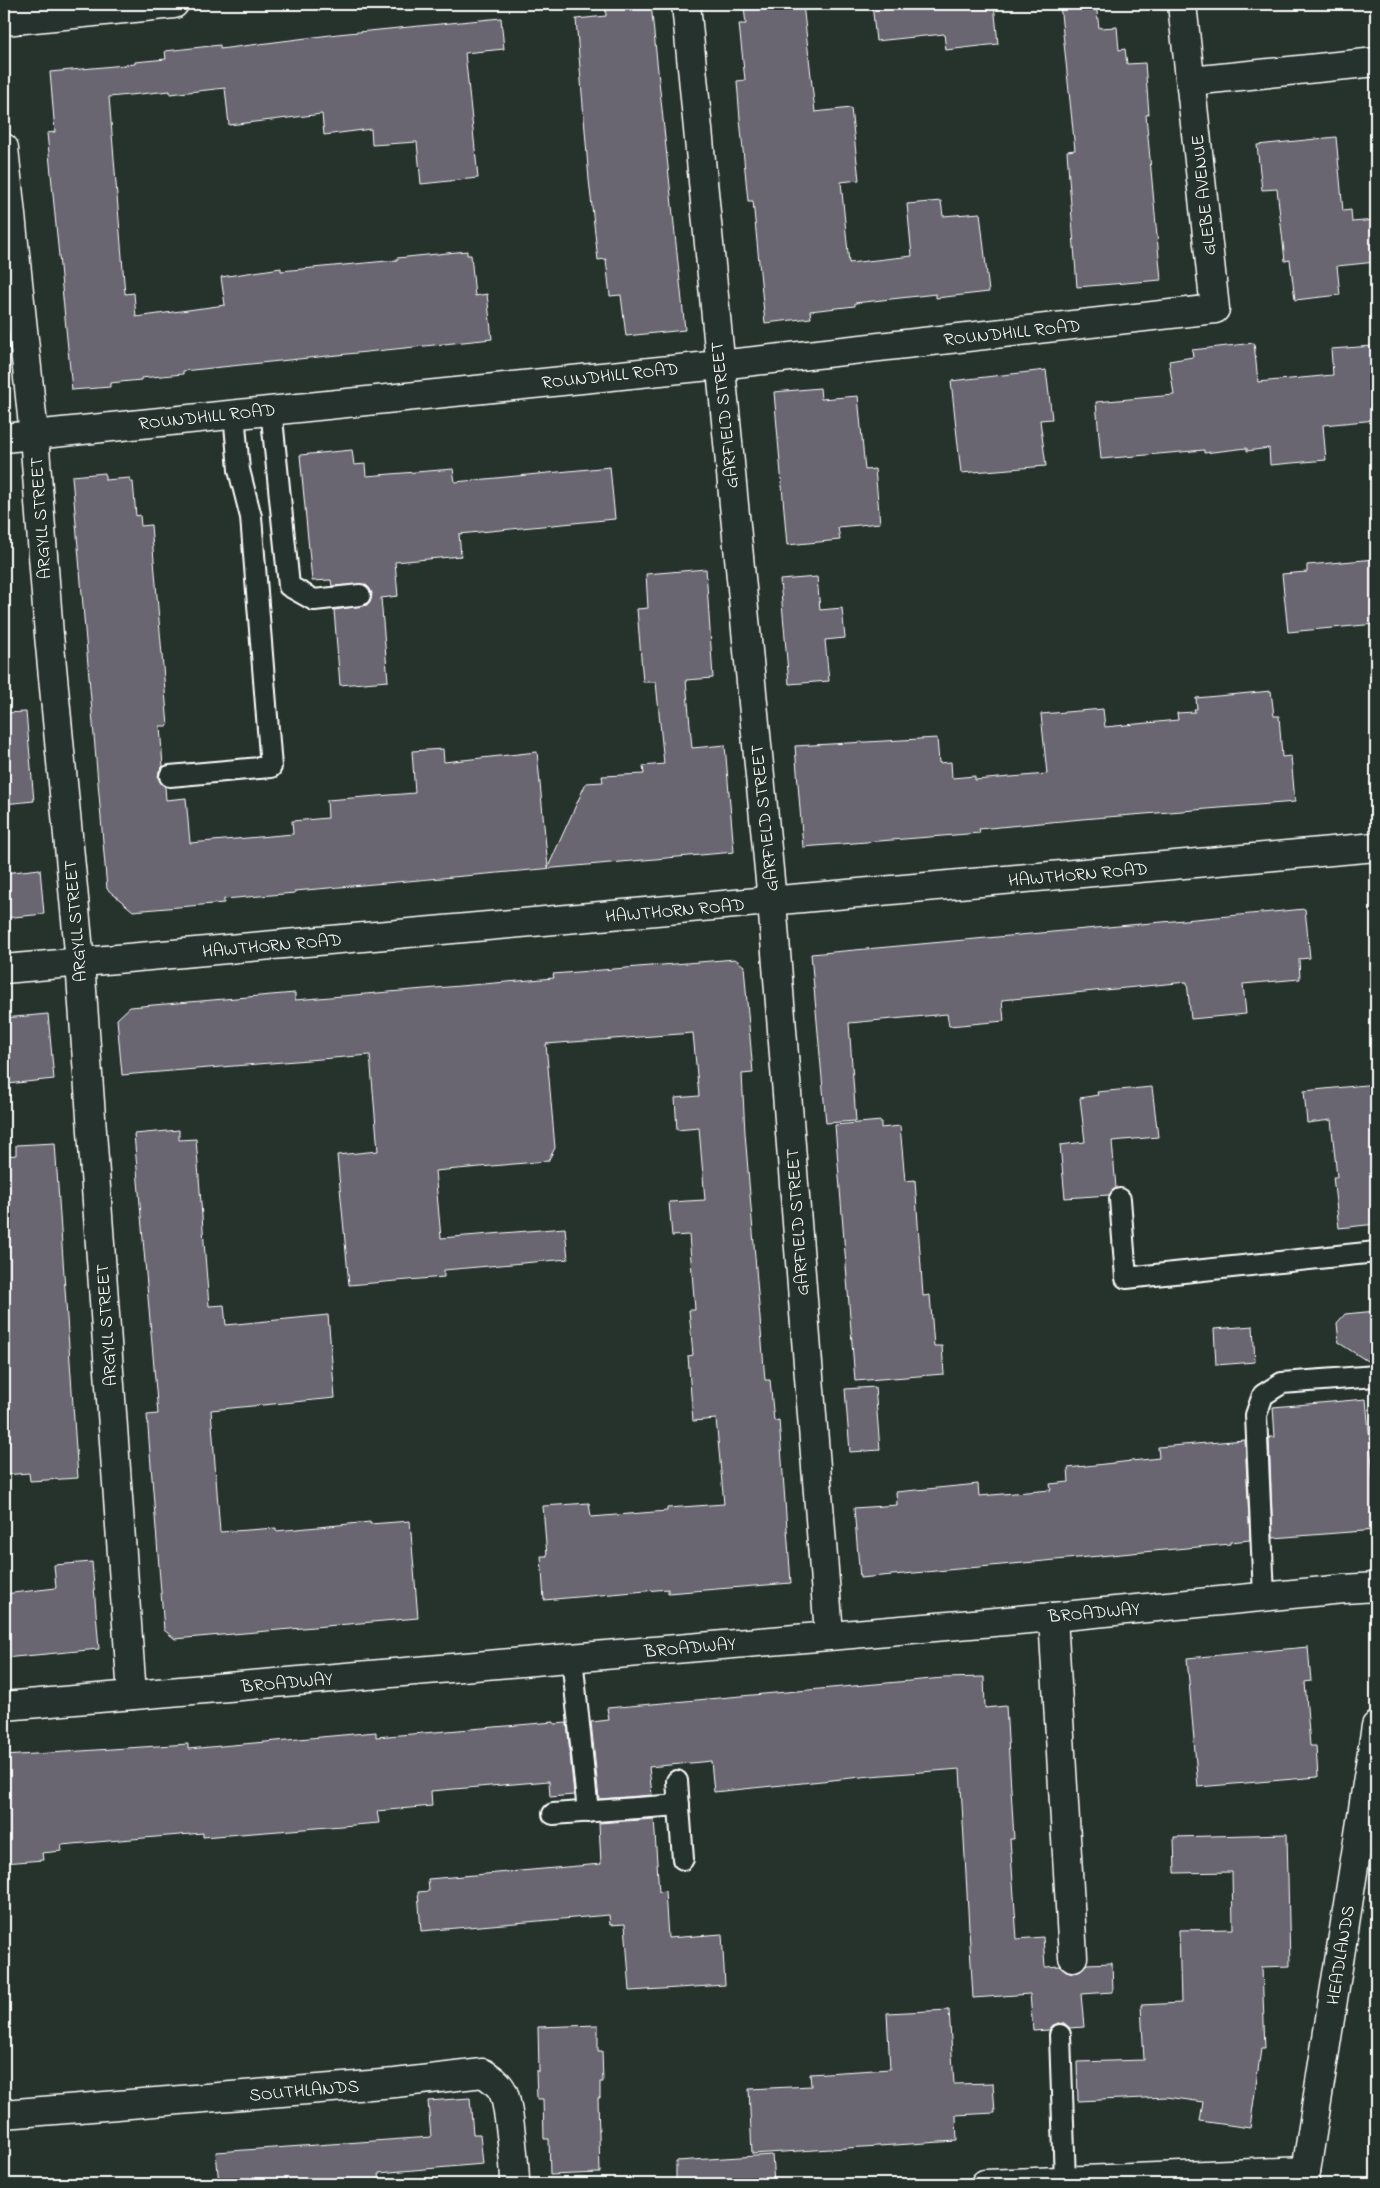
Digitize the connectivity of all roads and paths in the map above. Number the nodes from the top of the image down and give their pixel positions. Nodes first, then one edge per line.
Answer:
1 (174, 4) edge
2 (686, 4) edge
3 (1182, 4) edge
4 (4, 21) edge
5 (1376, 62) edge
6 (1191, 81) junction
7 (4, 148) edge
8 (1215, 309) joint
9 (719, 365) junction
10 (271, 409) junction
11 (234, 414) junction
12 (34, 435) junction
13 (4, 438) edge
14 (360, 595) dead end
15 (170, 776) dead end
16 (1376, 847) edge
17 (772, 901) junction
18 (80, 962) junction
19 (4, 968) edge
20 (1120, 1200) dead end
21 (1376, 1252) edge
22 (1376, 1376) edge
23 (1376, 1587) edge
24 (1264, 1596) junction
25 (1053, 1616) junction
26 (829, 1634) junction
27 (572, 1657) junction
28 (132, 1695) junction
29 (4, 1706) edge
30 (1376, 1726) edge
31 (677, 1781) dead end
32 (679, 1805) junction
33 (588, 1812) junction
34 (553, 1814) dead end
35 (683, 1859) dead end
36 (1073, 1957) dead end
37 (1060, 2035) dead end
38 (4, 2114) edge
39 (1305, 2178) edge
40 (1065, 2181) junction
41 (515, 2184) edge
42 (985, 2184) edge

1 - 4 street
2 - 9 street, GARFIELD STREET
3 - 6 street, GLEBE AVENUE
5 - 6 street
6 - 8 street, GLEBE AVENUE
7 - 12 street, ARGYLL STREET
8 - 9 street, ROUNDHILL ROAD
9 - 10 street, ROUNDHILL ROAD
9 - 17 street, GARFIELD STREET
10 - 11 street, ROUNDHILL ROAD
10 - 14 lane
11 - 12 street, ROUNDHILL ROAD
11 - 15 lane
12 - 13 street, ROUNDHILL ROAD
12 - 18 street, ARGYLL STREET
16 - 17 street, HAWTHORN ROAD
17 - 18 street, HAWTHORN ROAD
17 - 26 street, GARFIELD STREET
18 - 19 street, HAWTHORN ROAD
18 - 28 street, ARGYLL STREET
20 - 21 lane
22 - 24 lane
23 - 24 street, BROADWAY
24 - 25 street, BROADWAY
25 - 26 street, BROADWAY
25 - 36 street
26 - 27 street, BROADWAY
27 - 28 street, BROADWAY
27 - 33 lane
28 - 29 street, BROADWAY
30 - 39 street, HEADLANDS
31 - 32 lane
32 - 33 lane
32 - 35 lane
33 - 34 lane
37 - 40 lane
38 - 41 street, SOUTHLANDS
39 - 40 street
40 - 42 street

